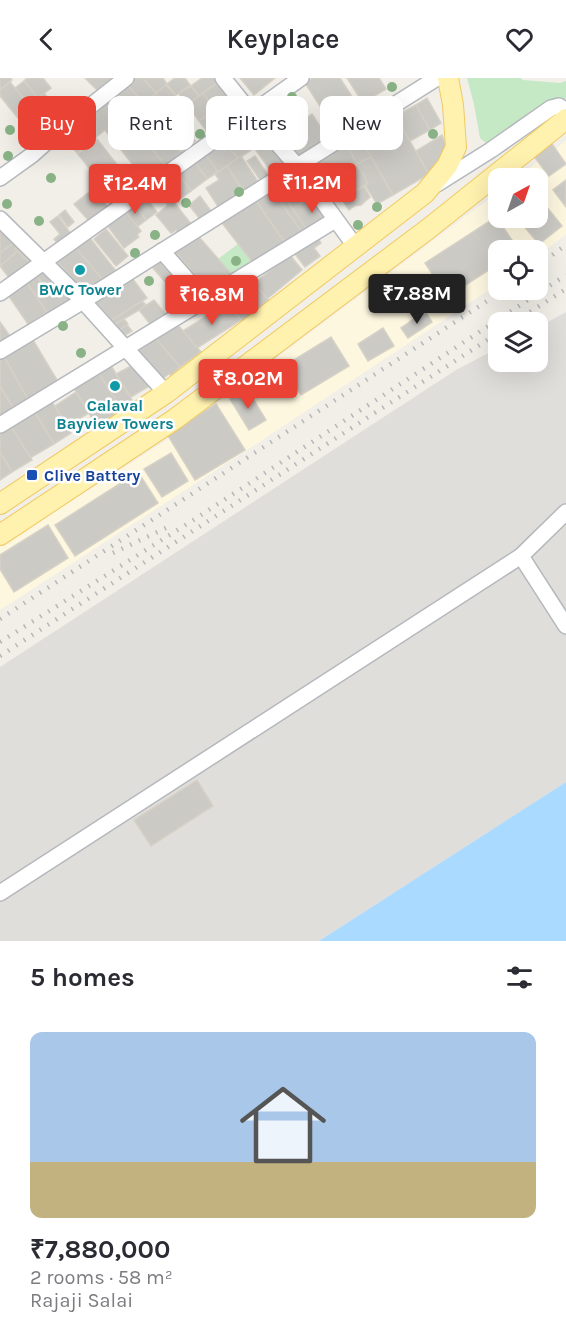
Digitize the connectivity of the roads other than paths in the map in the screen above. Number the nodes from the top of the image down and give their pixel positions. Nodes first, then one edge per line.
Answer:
1 (126, 78) edge
2 (223, 78) edge
3 (301, 78) edge
4 (437, 78) edge
5 (448, 78) edge
6 (237, 96) edge
7 (275, 96) edge
8 (566, 111) edge
9 (566, 119) edge
10 (206, 145) edge
11 (283, 150) edge
12 (297, 166) junction
13 (0, 178) edge
14 (427, 191) junction
15 (0, 219) edge
16 (335, 220) junction
17 (355, 246) junction
18 (162, 251) junction
19 (44, 262) junction
20 (0, 293) edge
21 (205, 300) junction
22 (83, 301) junction
23 (125, 348) junction
24 (0, 351) edge
25 (166, 393) junction
26 (0, 425) edge
27 (0, 504) edge
28 (566, 512) edge
29 (0, 535) edge
30 (521, 556) junction
31 (566, 626) edge
32 (0, 893) edge

1 - 13 street
2 - 6 street
3 - 7 street
4 - 12 street
5 - 14 main road
8 - 14 street
9 - 29 main road
10 - 19 street
11 - 12 street
12 - 16 street
12 - 18 street
14 - 17 main road
15 - 19 street
16 - 17 street
16 - 21 street
17 - 25 main road
18 - 21 street
18 - 22 street
19 - 20 street
19 - 22 street
21 - 23 street
22 - 23 street
22 - 24 street
23 - 25 street
23 - 26 street
25 - 27 main road
28 - 30 street
30 - 31 street
30 - 32 street

